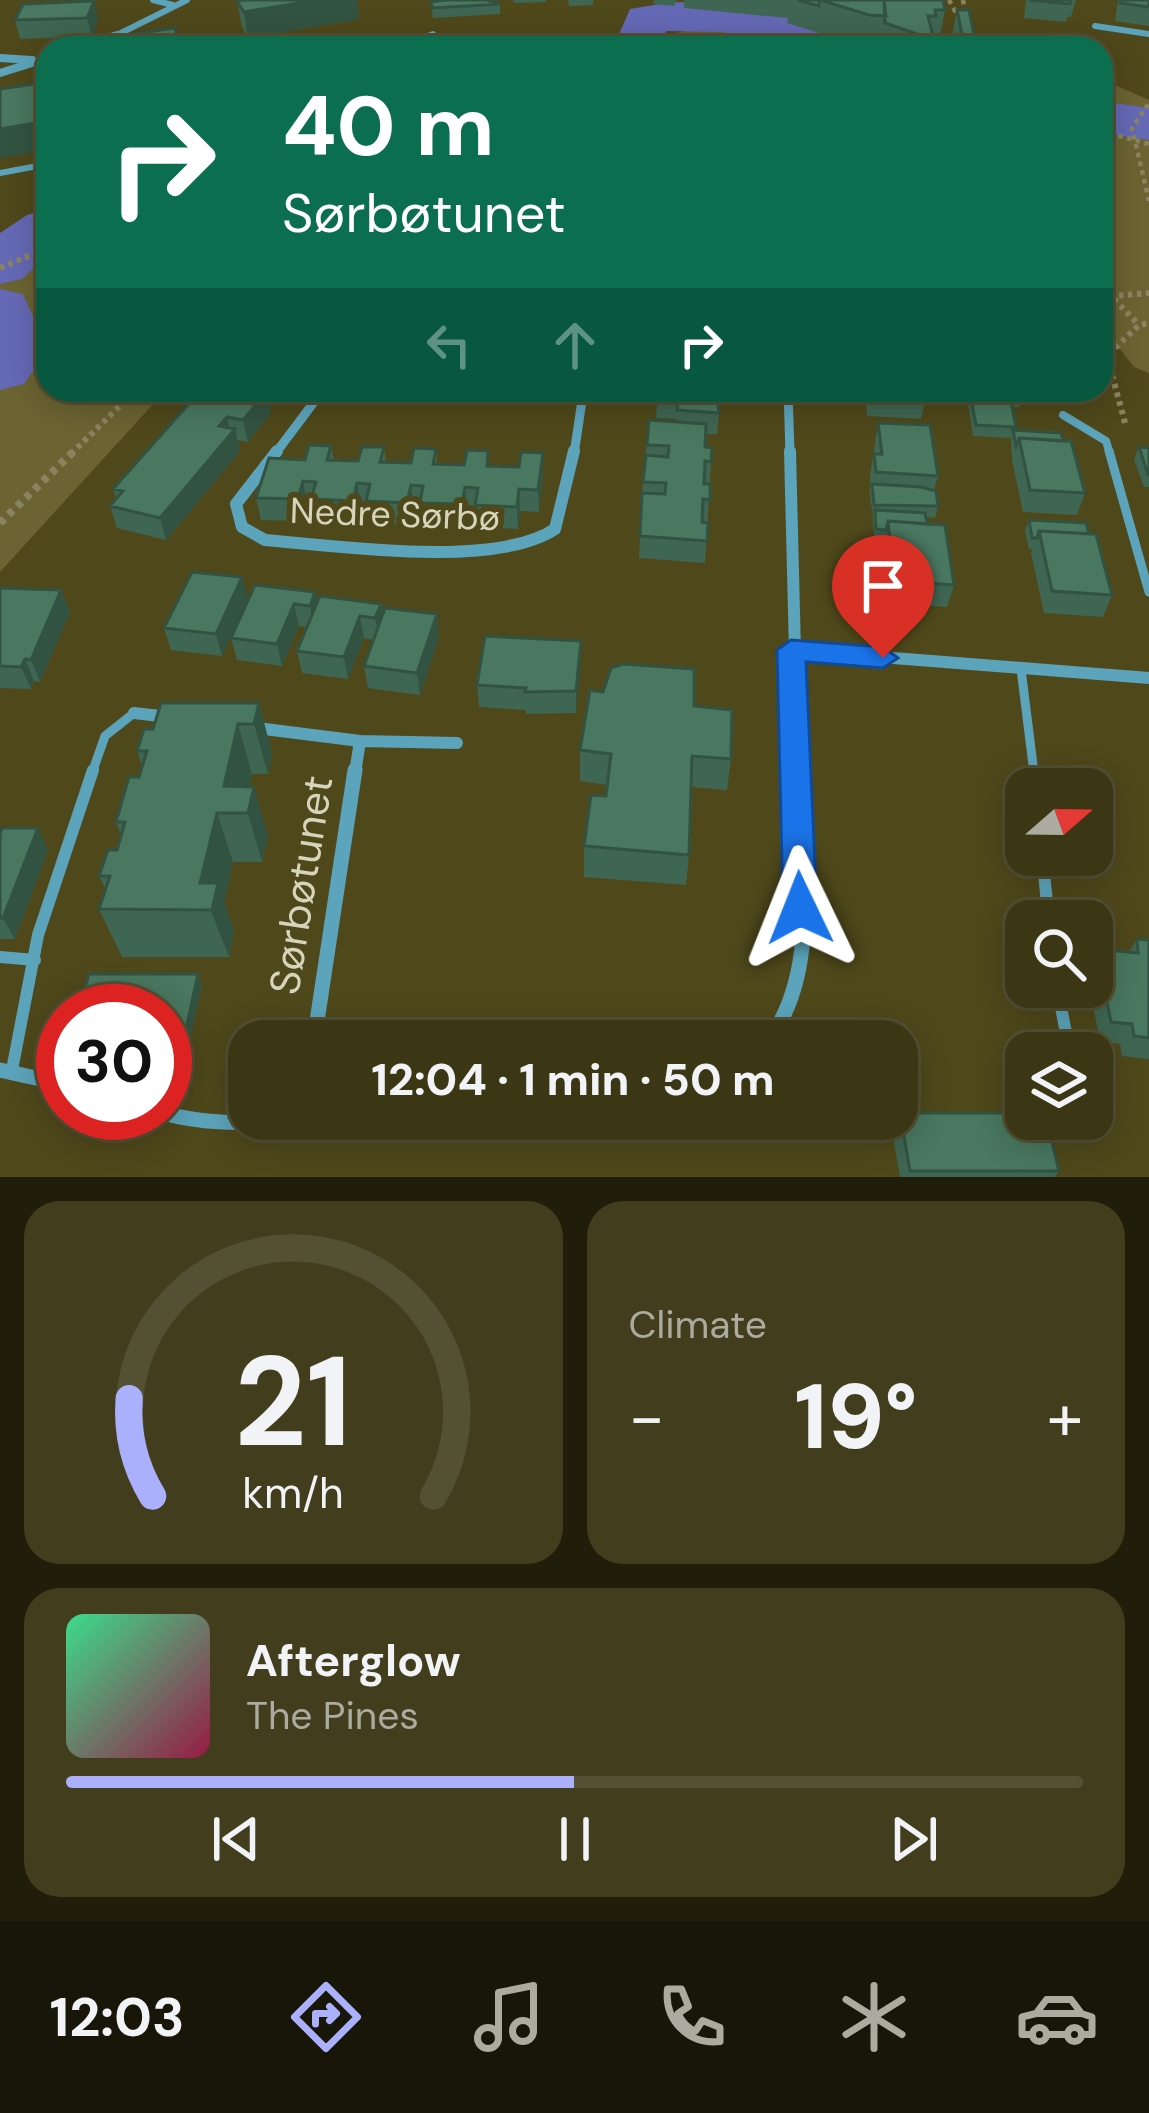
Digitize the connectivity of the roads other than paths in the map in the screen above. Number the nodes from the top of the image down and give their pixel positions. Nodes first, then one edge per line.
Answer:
1 (153, 0) edge
2 (187, 0) edge
3 (173, 5) junction
4 (1095, 26) dead end
5 (433, 34) dead end
6 (1149, 34) edge
7 (117, 35) joint
8 (114, 36) edge
9 (428, 36) edge
10 (0, 58) edge
11 (36, 59) edge
12 (36, 62) edge
13 (0, 73) edge
14 (36, 166) edge
15 (0, 173) edge
16 (314, 402) edge
17 (582, 402) edge
18 (788, 402) edge
19 (1063, 415) dead end
20 (1149, 592) edge
21 (791, 650) junction
22 (1021, 669) junction
23 (1149, 678) edge
24 (134, 712) joint
25 (179, 718) edge
26 (224, 724) edge
27 (360, 741) junction
28 (457, 743) dead end
29 (1033, 768) edge
30 (0, 957) edge
31 (35, 960) junction
32 (317, 1020) edge
33 (784, 1020) edge
34 (6, 1070) edge
35 (36, 1077) edge
36 (192, 1123) edge
37 (228, 1124) edge

1 - 3 lane
2 - 3 lane
3 - 7 lane
4 - 6 lane
5 - 9 lane
7 - 8 street
10 - 11 street
12 - 13 street
14 - 15 lane
16 - 17 street, Nedre Sørbø
18 - 21 street
19 - 20 lane
21 - 22 street
21 - 33 street
22 - 23 street
22 - 29 lane
24 - 25 street
24 - 31 lane
26 - 27 street, Sørbøtunet
27 - 28 street, Sørbøtunet
27 - 32 street, Sørbøtunet
30 - 31 lane
31 - 34 lane
34 - 35 street
36 - 37 street

